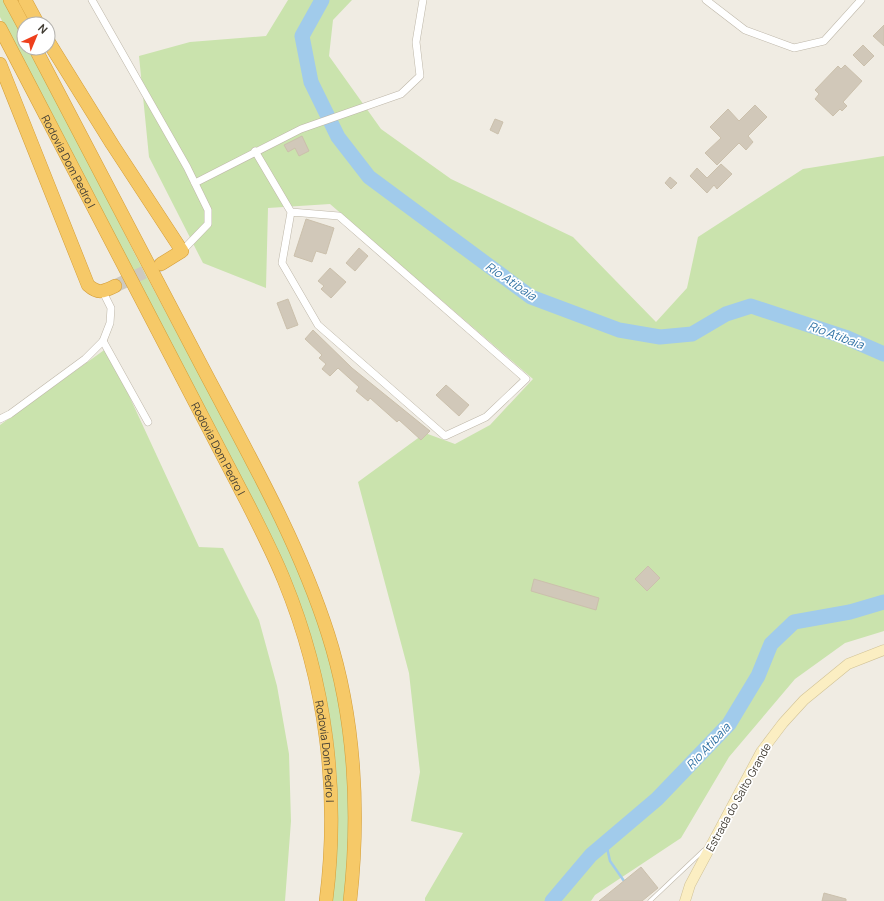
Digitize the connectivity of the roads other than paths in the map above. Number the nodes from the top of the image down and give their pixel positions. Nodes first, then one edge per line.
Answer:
1 (10, 0) edge
2 (25, 0) edge
3 (92, 0) edge
4 (423, 0) edge
5 (706, 0) edge
6 (861, 0) edge
7 (19, 16) edge
8 (34, 16) edge
9 (0, 28) edge
10 (56, 54) edge
11 (40, 56) edge
12 (0, 64) edge
13 (255, 151) junction
14 (195, 183) junction
15 (291, 212) junction
16 (182, 251) junction
17 (161, 264) tunnel mouth
18 (109, 289) joint
19 (103, 341) junction
20 (0, 419) edge
21 (148, 422) dead end
22 (884, 650) edge
23 (712, 843) junction
24 (326, 901) edge
25 (350, 901) edge
26 (650, 901) edge
27 (685, 901) edge

1 - 7 highway
2 - 8 highway
3 - 14 street
4 - 13 street
5 - 6 street
9 - 24 highway, Rodovia Dom Pedro I
10 - 16 highway
11 - 25 highway, Rodovia Dom Pedro I
12 - 18 highway
13 - 14 street
13 - 15 street
14 - 16 street
15 - 15 street
16 - 17 highway
18 - 19 street
19 - 20 street
19 - 21 street
22 - 23 street, Estrada do Salto Grande
23 - 26 lane
23 - 27 street, Estrada do Salto Grande

